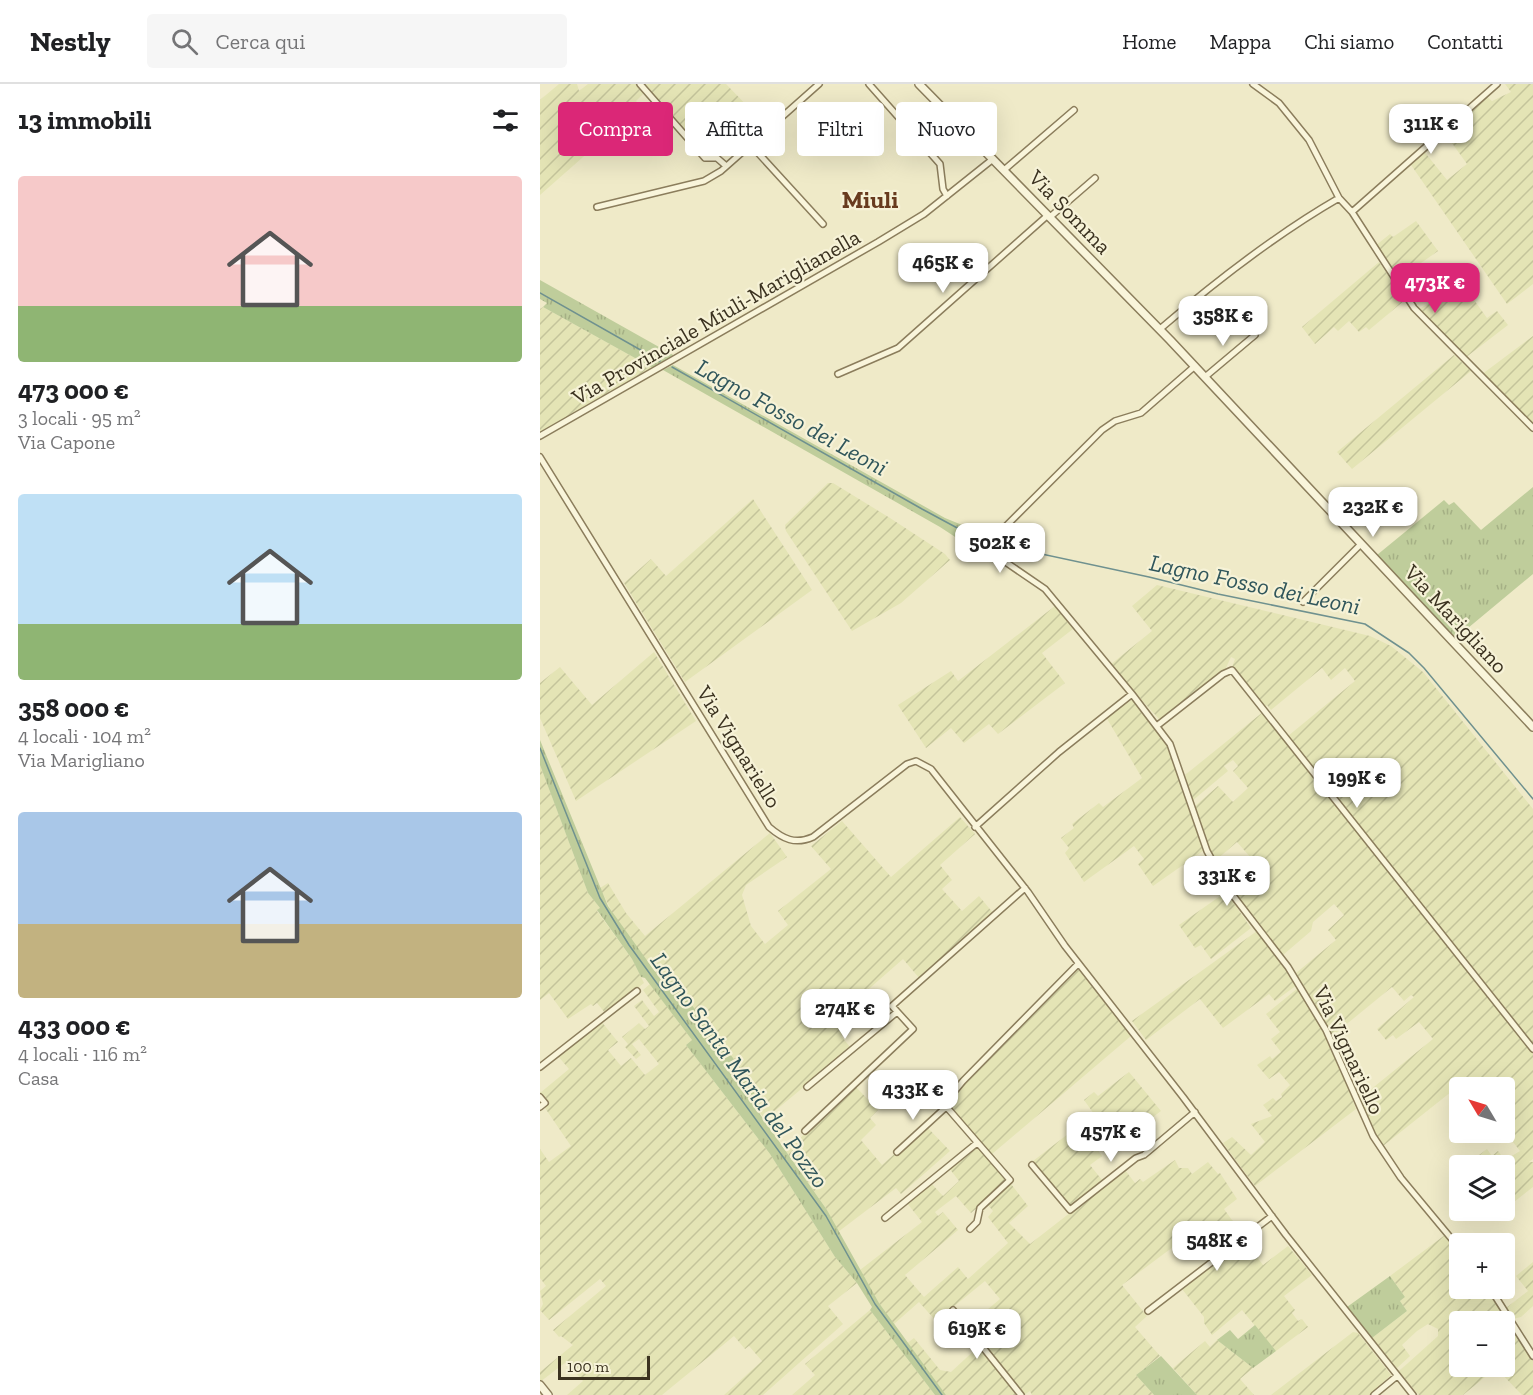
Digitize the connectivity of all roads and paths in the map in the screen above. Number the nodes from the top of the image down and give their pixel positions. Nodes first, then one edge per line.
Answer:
1 (640, 84) edge
2 (819, 84) edge
3 (869, 84) edge
4 (919, 84) edge
5 (1253, 84) edge
6 (1497, 84) edge
7 (1074, 110) dead end
8 (785, 113) edge
9 (735, 156) edge
10 (761, 156) edge
11 (993, 159) junction
12 (725, 165) junction
13 (1004, 170) junction
14 (1095, 178) dead end
15 (947, 196) junction
16 (1339, 198) junction
17 (597, 207) dead end
18 (1352, 212) junction
19 (1049, 216) junction
20 (823, 224) dead end
21 (1160, 329) junction
22 (1255, 335) dead end
23 (1195, 366) junction
24 (838, 374) dead end
25 (1205, 377) junction
26 (1533, 428) edge
27 (540, 436) edge
28 (540, 457) edge
29 (1361, 544) junction
30 (1303, 602) dead end
31 (1132, 694) junction
32 (1158, 725) junction
33 (1533, 727) edge
34 (975, 827) junction
35 (1025, 888) junction
36 (1078, 964) junction
37 (637, 991) dead end
38 (897, 1012) junction
39 (1533, 1048) edge
40 (540, 1067) edge
41 (807, 1087) dead end
42 (540, 1096) edge
43 (540, 1107) edge
44 (945, 1108) junction
45 (1194, 1112) junction
46 (805, 1131) dead end
47 (977, 1143) junction
48 (897, 1152) dead end
49 (1032, 1165) dead end
50 (1272, 1216) junction
51 (885, 1218) dead end
52 (970, 1229) dead end
53 (1449, 1236) edge
54 (1497, 1299) edge
55 (953, 1310) dead end
56 (1148, 1311) dead end
57 (1533, 1356) edge
58 (1396, 1376) junction
59 (540, 1384) edge
60 (548, 1395) edge
61 (1021, 1395) edge
62 (1374, 1395) edge
63 (1413, 1395) edge

1 - 12 street
2 - 8 street
3 - 15 street
4 - 11 street, Via Somma
5 - 16 street
6 - 18 street
7 - 13 street
9 - 12 street
10 - 20 street
11 - 13 street, Via Somma
11 - 15 street, Via Provinciale Miuli-Mariglianella
12 - 17 street
13 - 19 street, Via Somma
14 - 19 street
15 - 27 street, Via Provinciale Miuli-Mariglianella
16 - 18 street
16 - 21 street
18 - 26 street
19 - 21 street, Via Somma
19 - 24 street
21 - 23 street, Via Somma
22 - 25 street
23 - 25 street, Via Marigliano
23 - 31 street, Via Vignariello
25 - 29 street, Via Marigliano
28 - 34 street, Via Vignariello
29 - 30 street
29 - 33 street, Via Marigliano
31 - 32 street, Via Vignariello
31 - 34 street
32 - 39 street
32 - 53 street, Via Vignariello
34 - 35 street, Via Vignariello
35 - 36 street, Via Vignariello
35 - 38 street
36 - 44 street
36 - 45 street, Via Vignariello
37 - 40 street
38 - 41 street
38 - 46 street
42 - 43 street
44 - 47 street
44 - 48 street
45 - 49 street
45 - 50 street, Via Vignariello
47 - 51 street
47 - 52 street
50 - 56 street
50 - 58 street, Via Vignariello
54 - 57 street
55 - 61 street
58 - 62 street
58 - 63 street, Via Vignariello
59 - 60 street

